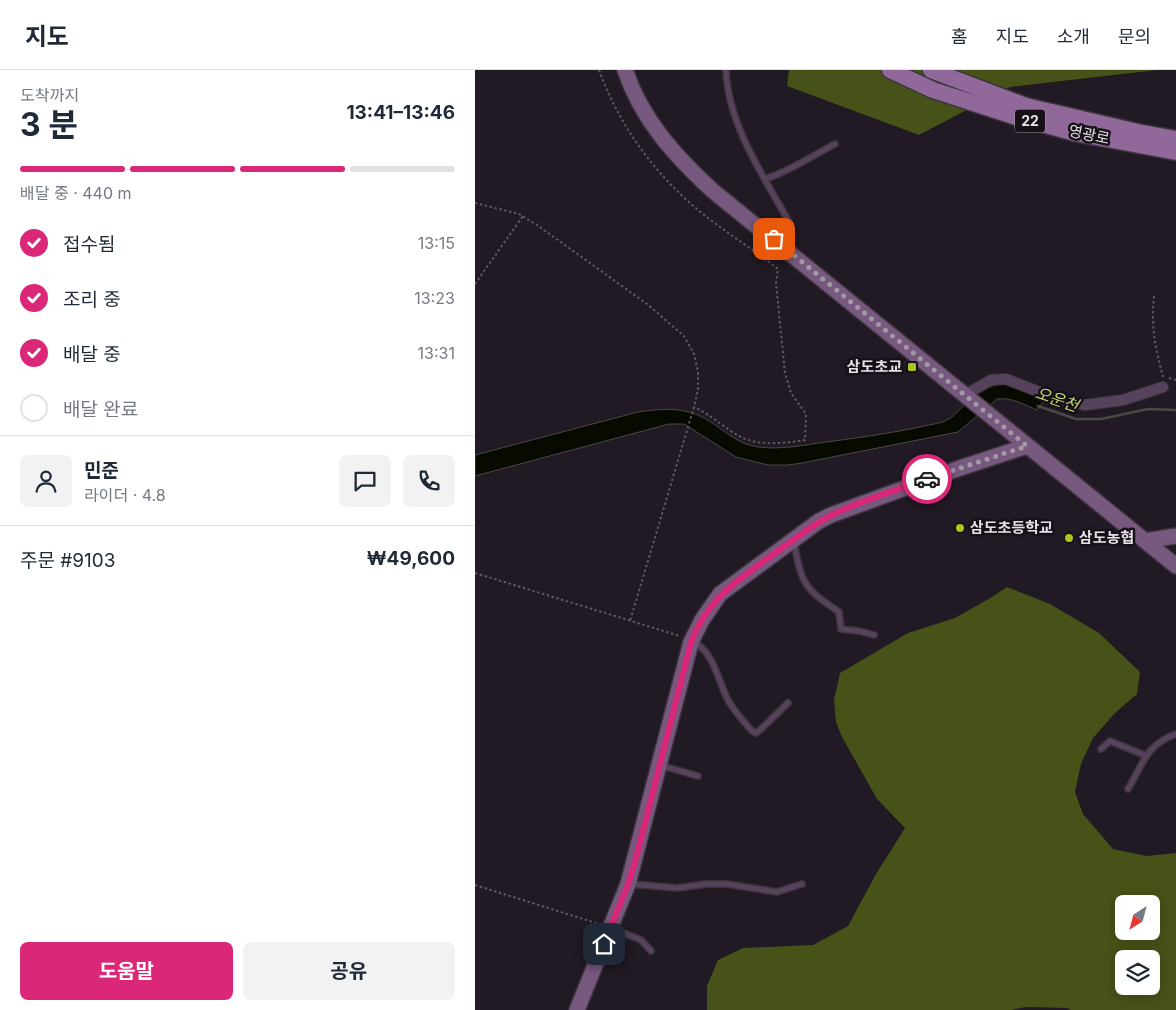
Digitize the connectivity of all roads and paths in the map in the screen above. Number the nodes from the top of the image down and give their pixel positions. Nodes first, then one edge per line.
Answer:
1 (599, 70) edge
2 (625, 70) edge
3 (726, 70) edge
4 (890, 70) edge
5 (931, 70) edge
6 (1176, 139) edge
7 (835, 144) dead end
8 (1176, 152) edge
9 (765, 179) junction
10 (475, 203) edge
11 (523, 216) junction
12 (774, 239) junction
13 (475, 284) edge
14 (1154, 296) dead end
15 (1176, 380) edge
16 (1163, 387) dead end
17 (965, 395) junction
18 (694, 409) junction
19 (1027, 446) junction
20 (1176, 536) edge
21 (793, 540) junction
22 (1145, 541) junction
23 (1176, 566) edge
24 (475, 573) edge
25 (630, 621) junction
26 (874, 635) dead end
27 (692, 640) junction
28 (788, 703) dead end
29 (1176, 734) edge
30 (1101, 749) dead end
31 (1147, 756) junction
32 (659, 765) junction
33 (698, 776) dead end
34 (1127, 789) dead end
35 (628, 884) junction
36 (802, 884) dead end
37 (475, 885) edge
38 (610, 928) junction
39 (651, 951) dead end
40 (578, 1010) edge

1 - 18 path
2 - 12 main road
3 - 9 lane
4 - 8 main road, 영광로 / 22
5 - 6 main road, 영광로 / 22
7 - 9 lane
9 - 12 lane
10 - 11 path
11 - 13 path
11 - 18 path
12 - 17 main road
14 - 15 path
16 - 17 street
17 - 19 main road
18 - 25 path
19 - 21 main road
19 - 22 main road
20 - 22 main road
21 - 26 lane
21 - 27 main road
22 - 23 main road
24 - 25 path
25 - 27 path
27 - 28 lane
27 - 32 main road
29 - 31 lane
30 - 31 lane
31 - 34 lane
32 - 33 lane
32 - 35 main road
35 - 36 lane
35 - 38 main road
37 - 38 path
38 - 39 lane
38 - 40 main road

